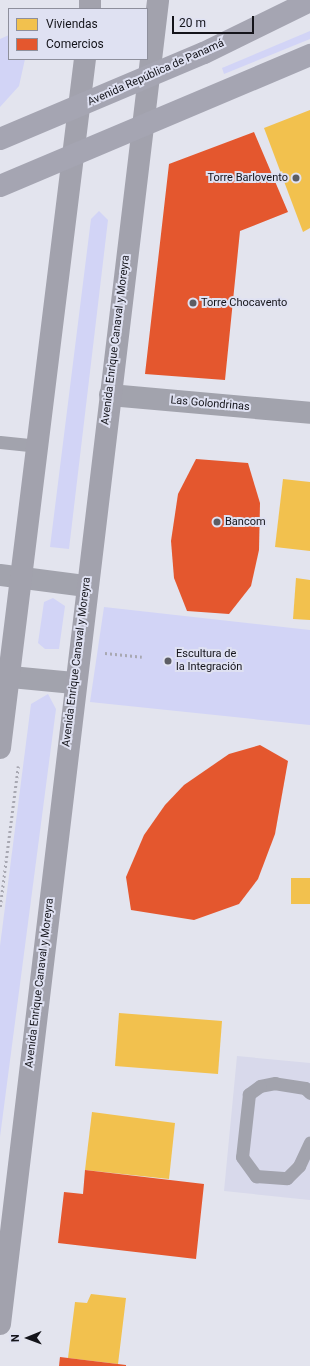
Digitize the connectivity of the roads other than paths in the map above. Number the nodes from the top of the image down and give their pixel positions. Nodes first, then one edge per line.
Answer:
1 (158, 0) edge
2 (302, 1) edge
3 (310, 54) edge
4 (85, 60) edge
5 (147, 74) junction
6 (81, 106) junction
7 (141, 126) junction
8 (0, 138) edge
9 (75, 156) junction
10 (0, 186) edge
11 (110, 395) junction
12 (310, 413) edge
13 (0, 442) edge
14 (39, 446) junction
15 (0, 575) edge
16 (21, 578) junction
17 (86, 586) junction
18 (5, 677) edge
19 (74, 683) junction
20 (0, 748) edge
21 (310, 1093) edge
22 (310, 1142) edge
23 (0, 1324) edge

1 - 5 street, Avenida Enrique Canaval y Moreyra
2 - 5 main road, Avenida República de Panamá
3 - 7 main road
4 - 6 street
5 - 6 main road, Avenida República de Panamá
5 - 7 street, Avenida Enrique Canaval y Moreyra
6 - 8 main road, Avenida República de Panamá
6 - 9 street
7 - 9 main road
7 - 11 street, Avenida Enrique Canaval y Moreyra
9 - 10 main road
9 - 14 street
11 - 12 street, Las Golondrinas
11 - 17 street, Avenida Enrique Canaval y Moreyra
13 - 14 lane
14 - 16 street
15 - 16 street
16 - 17 street
16 - 18 street
17 - 19 street, Avenida Enrique Canaval y Moreyra
18 - 19 street
18 - 20 street
19 - 23 street, Avenida Enrique Canaval y Moreyra
21 - 22 lane

